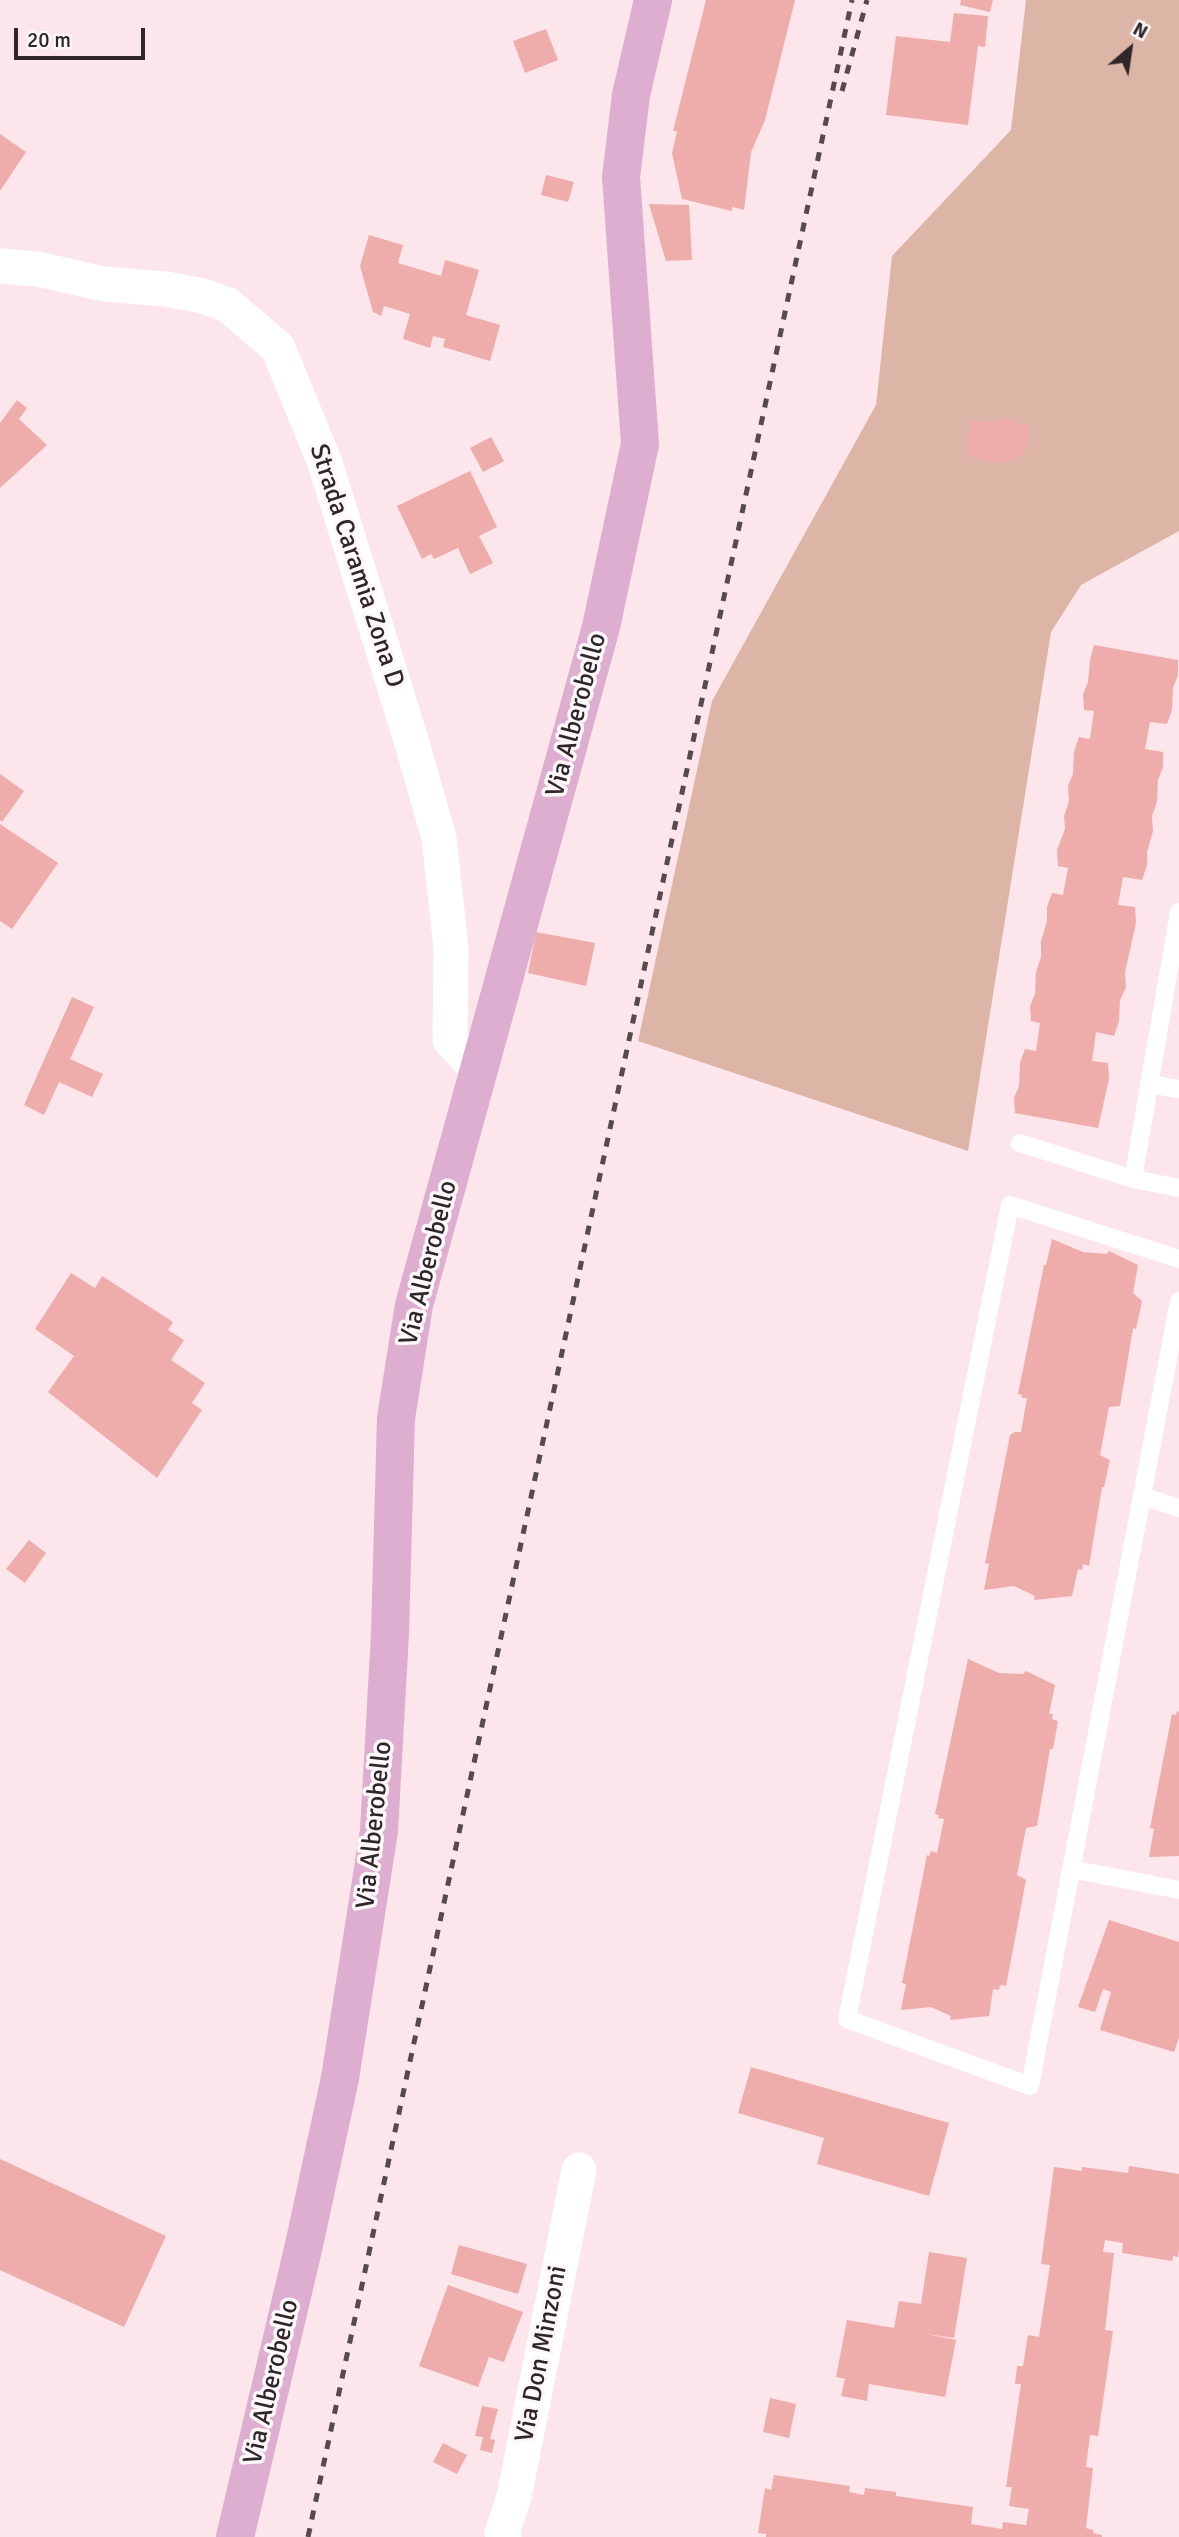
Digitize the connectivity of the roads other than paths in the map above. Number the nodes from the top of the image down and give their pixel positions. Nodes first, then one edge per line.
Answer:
1 (653, 0) edge
2 (0, 266) edge
3 (1179, 912) edge
4 (479, 1071) junction
5 (1150, 1084) junction
6 (1179, 1089) edge
7 (1020, 1143) dead end
8 (1133, 1179) junction
9 (1179, 1188) edge
10 (1179, 1259) edge
11 (1179, 1301) edge
12 (1142, 1496) junction
13 (1179, 1508) edge
14 (1072, 1869) junction
15 (1179, 1890) edge
16 (579, 2170) dead end
17 (235, 2537) edge
18 (504, 2537) edge

1 - 4 main road, Via Alberobello
2 - 4 street, Strada Caramia Zona D
3 - 5 lane
4 - 17 main road, Via Alberobello
5 - 6 lane
5 - 8 lane
7 - 8 lane
8 - 9 lane
10 - 14 lane
11 - 12 lane
12 - 13 lane
12 - 14 lane
14 - 15 lane
16 - 18 street, Via Don Minzoni

